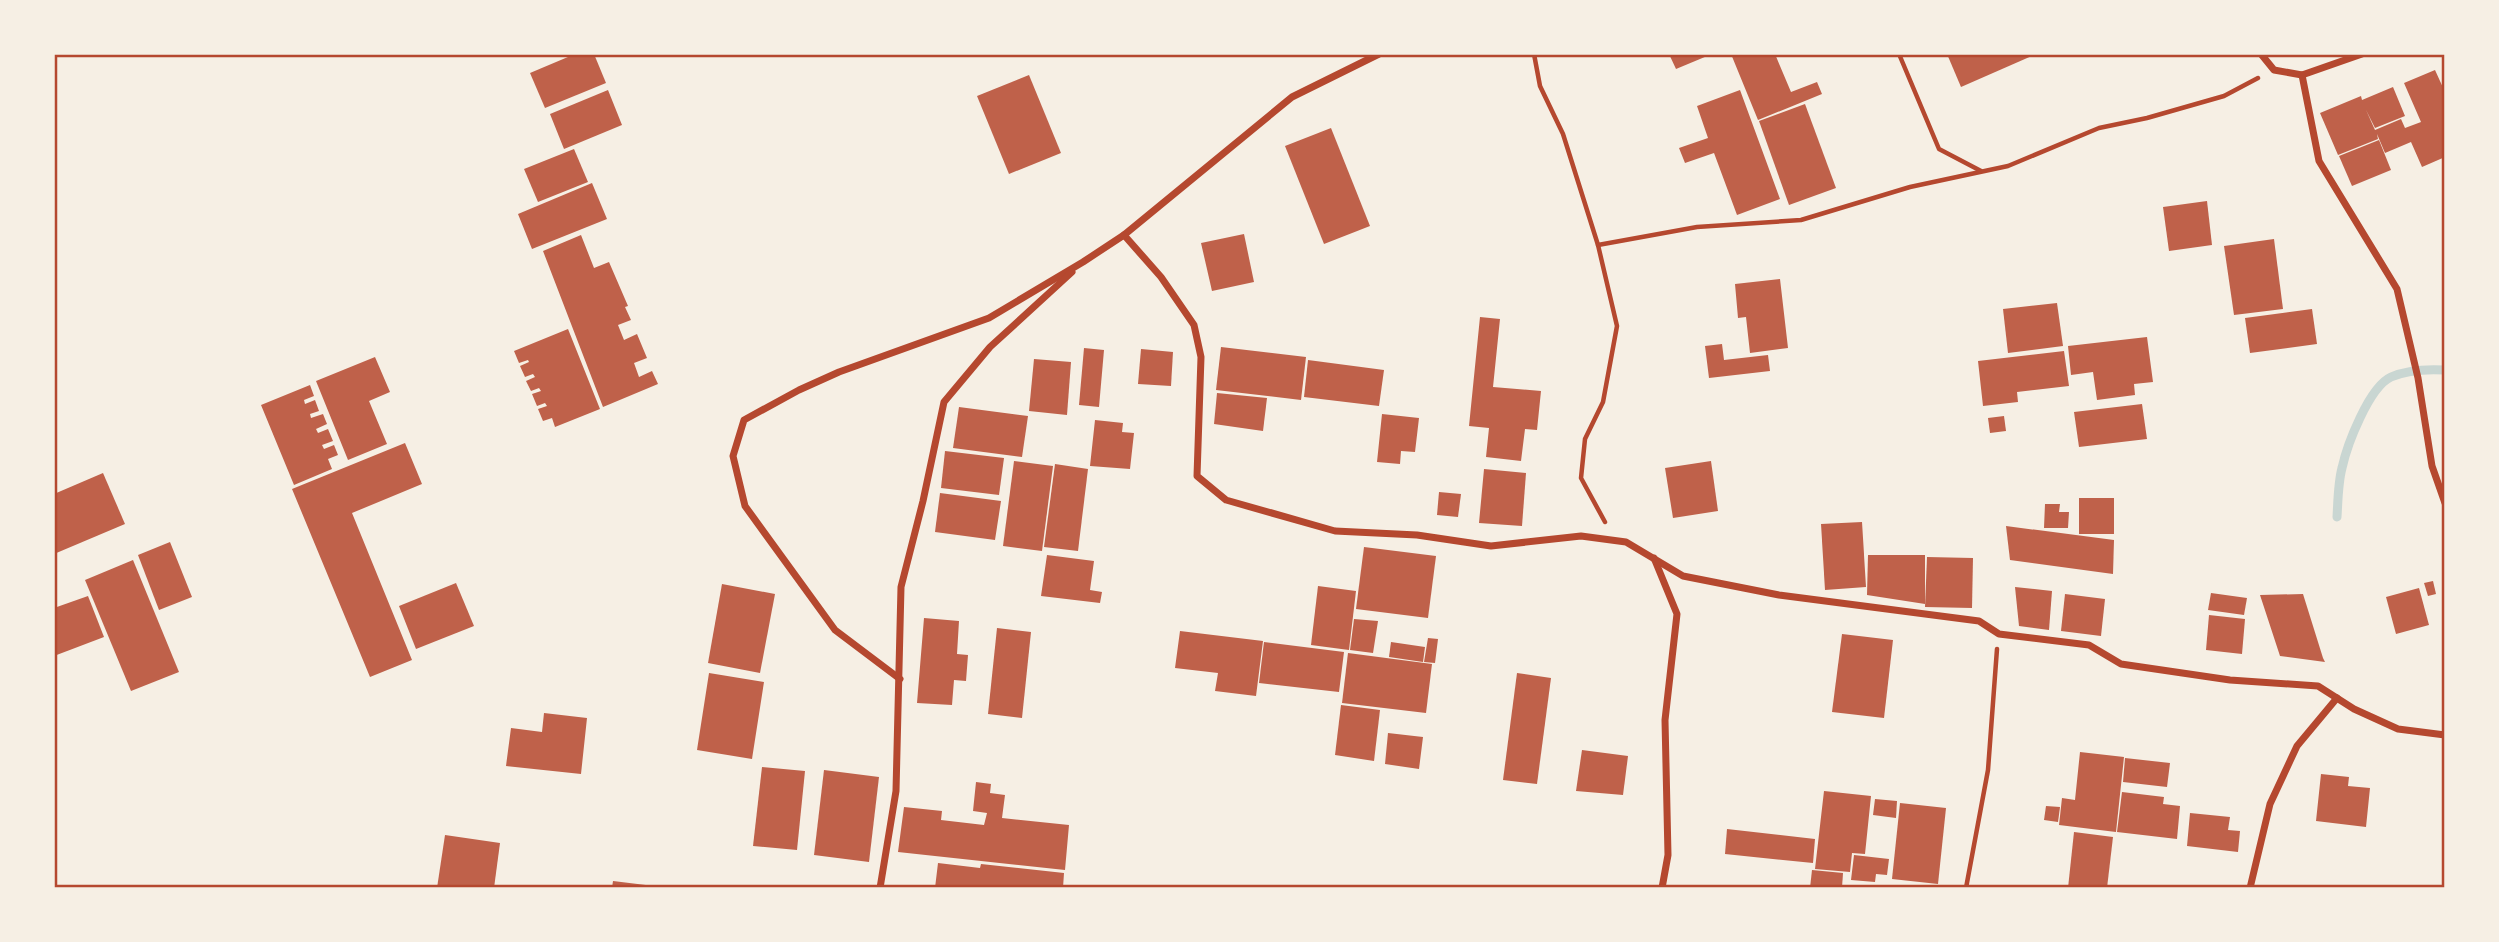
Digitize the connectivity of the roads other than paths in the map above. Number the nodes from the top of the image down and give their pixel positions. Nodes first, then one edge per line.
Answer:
1 (1379, 54) edge
2 (2261, 54) edge
3 (2362, 54) edge
4 (2302, 75) junction
5 (1124, 235) junction
6 (1083, 262) junction
7 (2445, 503) edge
8 (1654, 557) junction
9 (900, 679) junction
10 (2337, 698) junction
11 (2445, 735) edge
12 (880, 888) edge
13 (1662, 888) edge
14 (2250, 888) edge

1 - 5 street
2 - 4 street
3 - 4 street
4 - 7 street
5 - 6 street
5 - 8 street
6 - 9 street
6 - 9 street
8 - 10 street
8 - 13 street
9 - 12 street
10 - 11 street
10 - 14 street

